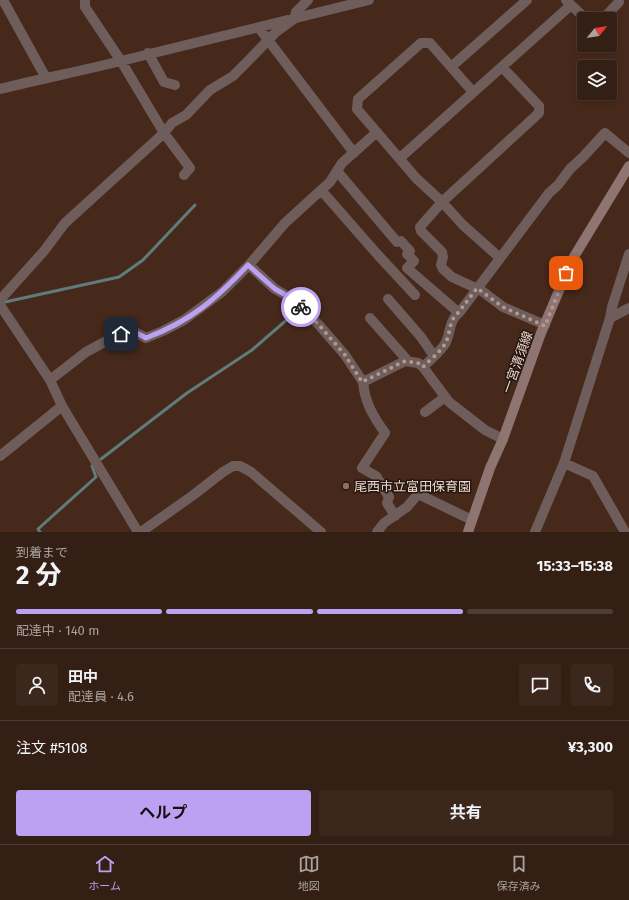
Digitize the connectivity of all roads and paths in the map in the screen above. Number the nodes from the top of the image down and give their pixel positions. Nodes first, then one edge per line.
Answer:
1 (3, 0) edge
2 (84, 0) edge
3 (369, 0) edge
4 (527, 0) edge
5 (305, 1) edge
6 (568, 2) edge
7 (619, 2) dead end
8 (579, 12) edge
9 (610, 12) edge
10 (294, 19) junction
11 (259, 28) junction
12 (268, 40) junction
13 (148, 53) junction
14 (121, 61) junction
15 (451, 67) junction
16 (502, 67) junction
17 (46, 78) junction
18 (175, 85) dead end
19 (0, 89) edge
20 (473, 92) junction
21 (164, 132) junction
22 (377, 132) junction
23 (354, 153) junction
24 (629, 153) edge
25 (400, 158) junction
26 (629, 166) edge
27 (337, 171) junction
28 (184, 175) dead end
29 (321, 190) junction
30 (442, 202) junction
31 (629, 254) edge
32 (500, 258) junction
33 (248, 265) junction
34 (477, 288) junction
35 (416, 294) dead end
36 (388, 299) dead end
37 (1, 306) edge
38 (629, 308) edge
39 (458, 313) junction
40 (370, 318) dead end
41 (610, 318) junction
42 (545, 326) junction
43 (434, 356) junction
44 (408, 361) junction
45 (423, 367) junction
46 (50, 380) junction
47 (362, 382) junction
48 (445, 397) junction
49 (62, 406) junction
50 (425, 412) dead end
51 (503, 439) junction
52 (0, 456) edge
53 (564, 463) junction
54 (395, 516) junction
55 (472, 520) junction
56 (140, 532) edge
57 (321, 532) edge
58 (377, 532) edge
59 (468, 532) edge
60 (535, 532) edge
61 (625, 532) edge

1 - 17 street
2 - 14 street
3 - 10 street
4 - 15 street
5 - 10 street
6 - 8 street
6 - 16 street
7 - 9 street
10 - 11 street
10 - 12 street
11 - 12 street
11 - 13 street
12 - 21 street
12 - 23 street
13 - 14 street
13 - 18 street
14 - 17 street
14 - 21 street
15 - 20 street
15 - 22 street
16 - 20 street
16 - 30 street
17 - 19 street
20 - 25 street
21 - 28 street
21 - 37 street
22 - 23 street
22 - 25 street
23 - 27 street
24 - 32 street
25 - 30 street
26 - 42 main road, 一宮清須線
27 - 29 street
27 - 39 street
29 - 33 street
29 - 35 street
30 - 32 street
30 - 34 street
31 - 41 street
32 - 34 street
33 - 46 street
33 - 47 street
34 - 39 street
34 - 42 street
36 - 43 street
37 - 46 street
38 - 41 street
39 - 43 street
40 - 44 street
41 - 53 street
42 - 51 main road, 一宮清須線
43 - 45 street
44 - 45 street
44 - 47 street
45 - 48 street
46 - 49 street
47 - 54 street
48 - 50 street
48 - 51 street
49 - 52 street
49 - 56 street
51 - 55 main road, 一宮清須線
53 - 60 street
53 - 61 street
54 - 55 street
54 - 58 street
55 - 59 main road, 一宮清須線
56 - 57 street

